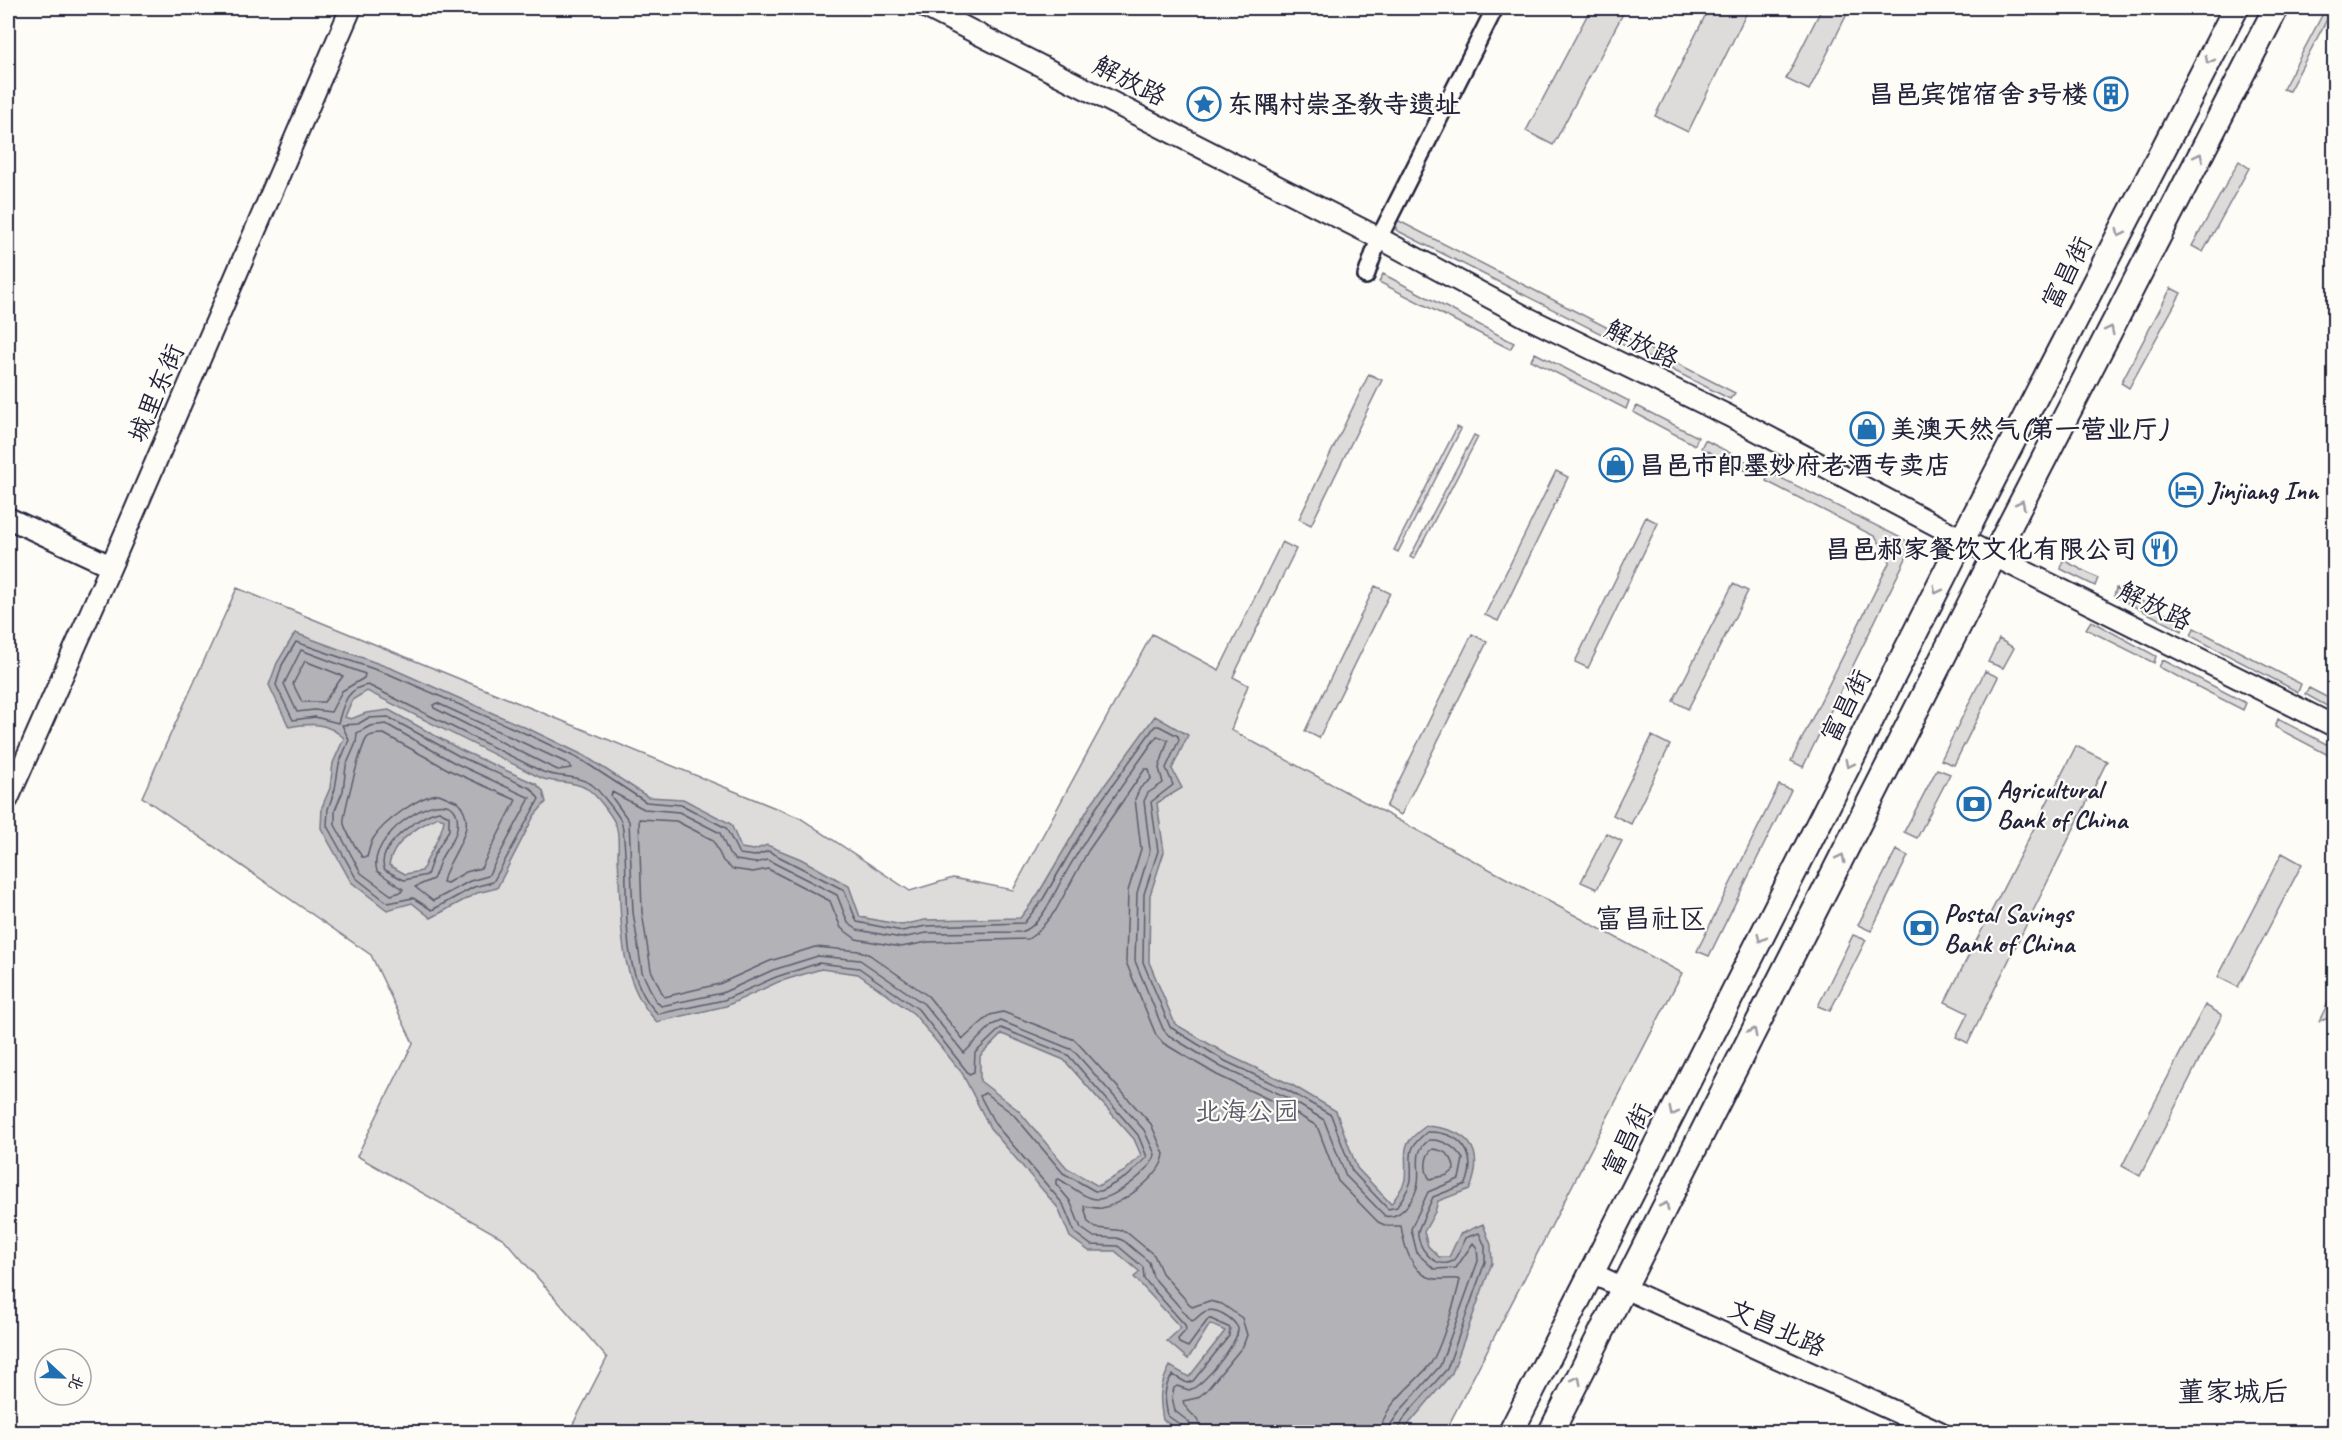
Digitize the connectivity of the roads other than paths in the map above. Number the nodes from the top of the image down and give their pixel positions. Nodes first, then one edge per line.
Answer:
1 (351, 8) edge
2 (927, 8) edge
3 (1495, 8) edge
4 (2236, 8) edge
5 (2276, 8) edge
6 (1379, 238) junction
7 (1366, 276) dead end
8 (8, 518) edge
9 (1963, 538) junction
10 (1994, 556) junction
11 (111, 566) junction
12 (2334, 726) edge
13 (8, 799) edge
14 (1591, 1273) junction
15 (1624, 1288) junction
16 (1511, 1432) edge
17 (1551, 1432) edge
18 (1941, 1432) edge

1 - 11 street, 城里东街
2 - 6 street, 解放路
3 - 6 street
4 -> 9 main road, 富昌街
10 -> 5 main road
6 - 7 street
6 - 9 street, 解放路
8 - 11 street
9 - 10 street, 解放路
9 -> 14 main road, 富昌街
10 - 12 street, 解放路
15 -> 10 main road
11 - 13 street, 城里东街
14 - 15 street, 文昌北路
14 - 16 main road, 富昌街
17 -> 15 main road
15 - 18 street, 文昌北路

